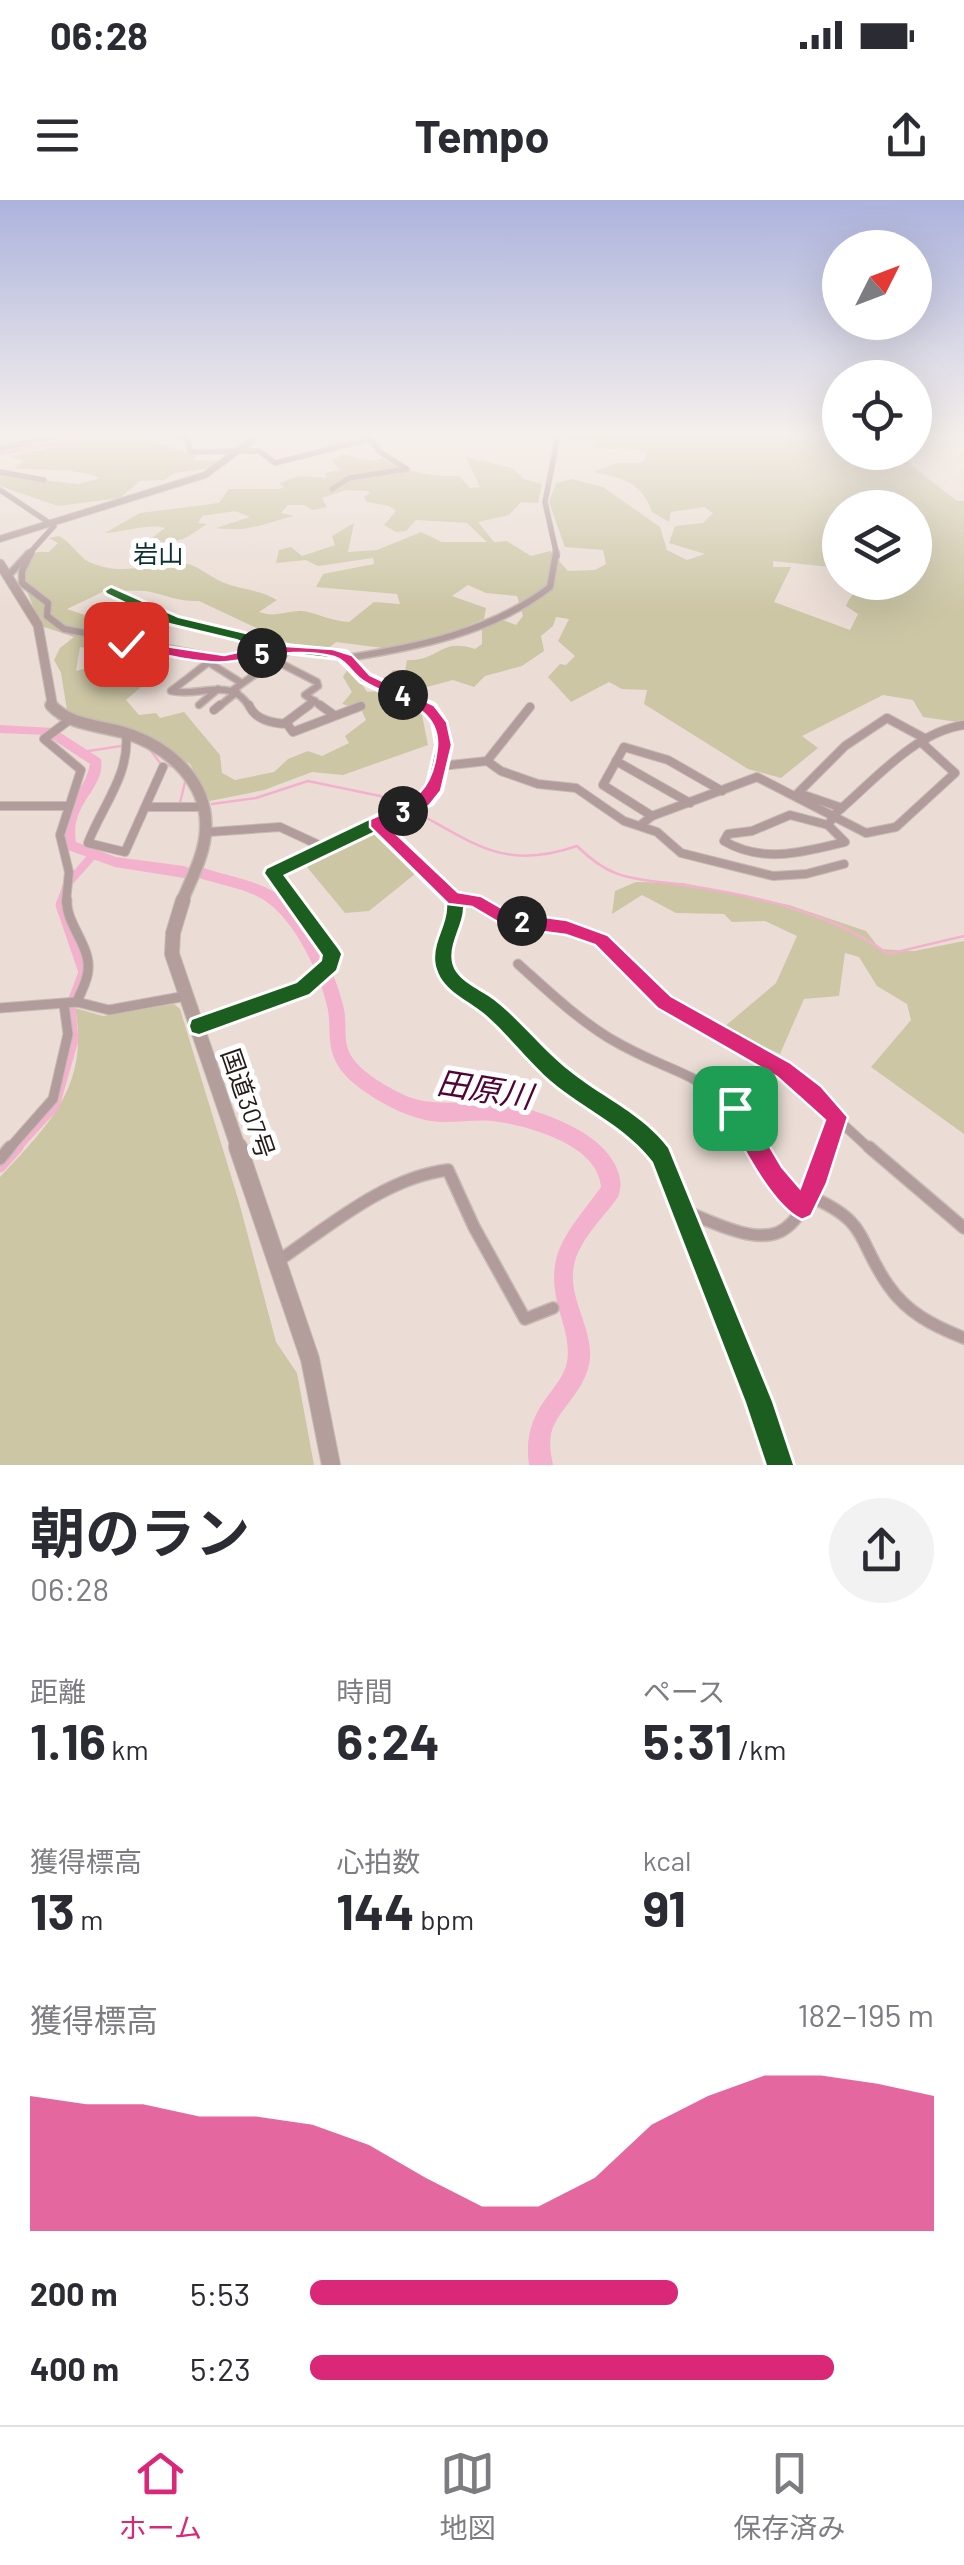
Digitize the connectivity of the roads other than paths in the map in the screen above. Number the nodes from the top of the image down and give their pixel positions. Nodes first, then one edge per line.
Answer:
1 (6, 494) edge
2 (144, 494) edge
3 (547, 494) edge
4 (52, 524) junction
5 (0, 539) edge
6 (32, 552) junction
7 (0, 564) edge
8 (8, 576) junction
9 (110, 591) dead end
10 (271, 649) junction
11 (288, 651) junction
12 (347, 658) junction
13 (211, 660) junction
14 (276, 661) junction
15 (240, 682) junction
16 (218, 690) junction
17 (235, 691) junction
18 (315, 701) junction
19 (200, 704) dead end
20 (361, 706) dead end
21 (530, 707) dead end
22 (214, 710) dead end
23 (334, 715) junction
24 (285, 723) junction
25 (64, 725) junction
26 (964, 725) edge
27 (128, 740) junction
28 (924, 741) junction
29 (486, 761) junction
30 (616, 761) junction
31 (441, 766) junction
32 (164, 767) dead end
33 (723, 792) junction
34 (690, 803) junction
35 (0, 806) edge
36 (67, 806) junction
37 (146, 807) junction
38 (205, 807) junction
39 (839, 811) junction
40 (652, 816) junction
41 (376, 823) junction
42 (642, 824) junction
43 (828, 825) junction
44 (209, 832) junction
45 (322, 846) junction
46 (844, 864) dead end
47 (454, 899) junction
48 (518, 964) dead end
49 (186, 996) junction
50 (77, 1002) junction
51 (64, 1005) junction
52 (0, 1008) edge
53 (198, 1026) junction
54 (837, 1117) junction
55 (0, 1159) edge
56 (806, 1202) junction
57 (683, 1210) junction
58 (964, 1228) edge
59 (278, 1261) junction
60 (553, 1308) dead end
61 (964, 1338) edge
62 (331, 1465) edge
63 (780, 1465) edge

1 - 4 street
2 - 4 main road
3 - 12 street
4 - 5 main road
4 - 6 street
6 - 8 street
6 - 13 street
7 - 8 highway
8 - 25 highway
9 - 10 street
10 - 11 street
10 - 13 street
11 - 12 street
11 - 14 street
12 - 31 street
13 - 15 street
13 - 16 street
14 - 15 street
14 - 18 street
15 - 17 street
16 - 17 street
16 - 19 street
17 - 22 street
17 - 24 street
18 - 23 street
18 - 24 street
20 - 23 street
21 - 29 street
23 - 24 street
25 - 27 highway, 国道307号
25 - 36 street
26 - 28 street
27 - 37 street
27 - 38 highway, 国道307号
28 - 39 street
28 - 39 street
28 - 39 street
29 - 31 street
29 - 42 street
30 - 33 street
30 - 34 street
30 - 40 street
31 - 41 street
32 - 37 street
33 - 34 street
33 - 39 street
34 - 40 street
35 - 36 street
36 - 50 street
37 - 38 street
38 - 44 highway, 国道307号
39 - 43 street
40 - 42 street
41 - 45 street
41 - 47 street
42 - 46 street
43 - 43 street
44 - 45 street
44 - 49 highway, 国道307号
45 - 53 street
47 - 54 street
47 - 57 street
48 - 56 street
49 - 50 street
49 - 53 highway, 国道307号
50 - 51 street
51 - 52 street
51 - 55 street
53 - 59 highway, 国道307号
54 - 56 street
54 - 58 street
56 - 57 street
56 - 61 street
57 - 63 street
59 - 60 street
59 - 62 highway, 国道307号

